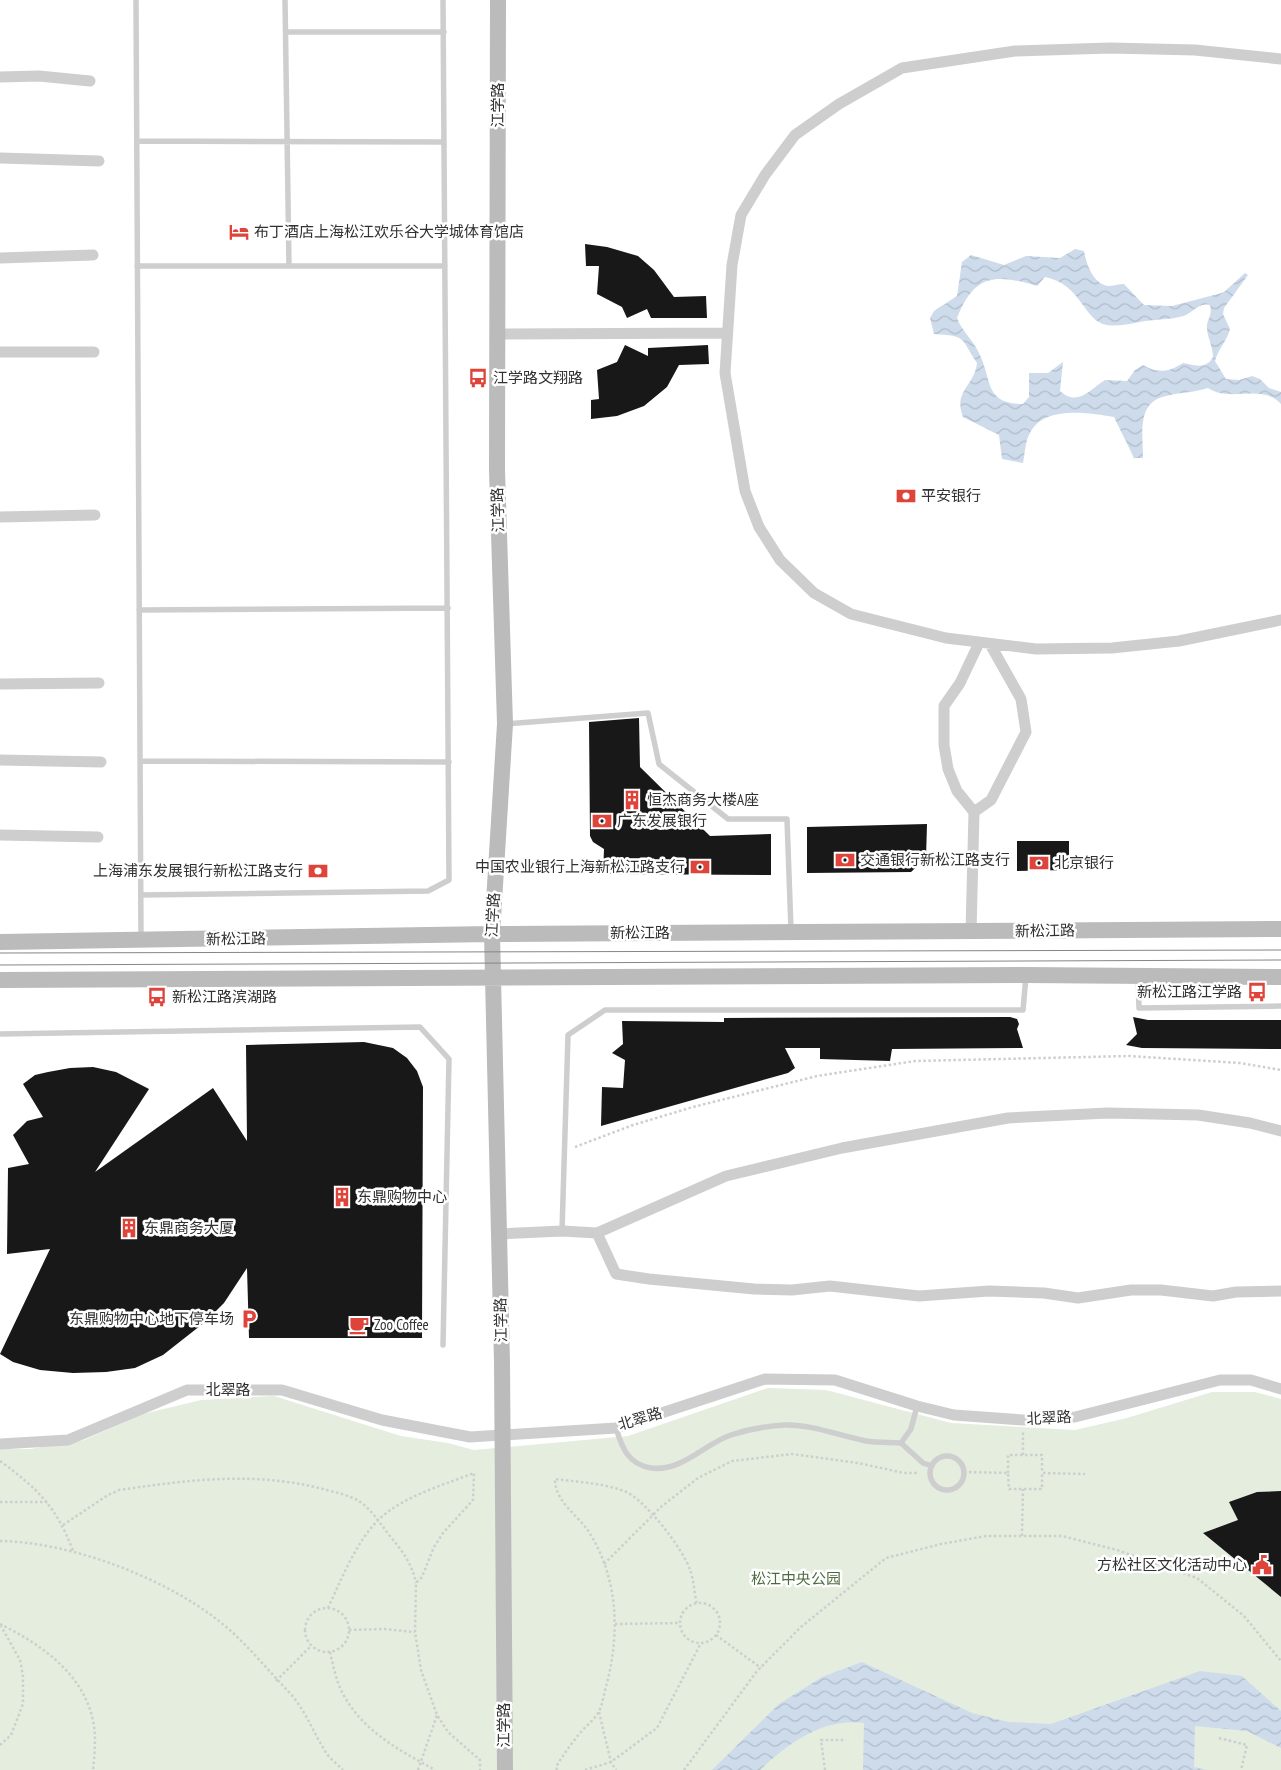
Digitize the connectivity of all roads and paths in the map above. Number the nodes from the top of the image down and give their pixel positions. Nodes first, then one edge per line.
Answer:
1 (136, 0) edge
2 (285, 0) edge
3 (444, 0) edge
4 (498, 0) edge
5 (286, 32) junction
6 (444, 32) junction
7 (1281, 58) edge
8 (0, 77) edge
9 (90, 81) dead end
10 (137, 141) junction
11 (287, 142) junction
12 (444, 142) junction
13 (0, 158) edge
14 (99, 161) dead end
15 (93, 255) dead end
16 (0, 258) edge
17 (137, 266) junction
18 (289, 266) junction
19 (445, 266) junction
20 (727, 333) junction
21 (497, 334) junction
22 (0, 352) edge
23 (94, 352) dead end
24 (95, 515) dead end
25 (0, 517) edge
26 (448, 608) junction
27 (139, 610) junction
28 (1281, 620) edge
29 (984, 644) junction
30 (99, 683) dead end
31 (0, 684) edge
32 (505, 724) junction
33 (0, 760) edge
34 (140, 761) junction
35 (101, 762) dead end
36 (449, 762) junction
37 (974, 812) junction
38 (0, 835) edge
39 (98, 837) dead end
40 (141, 895) junction
41 (1281, 929) edge
42 (792, 932) junction
43 (971, 932) junction
44 (492, 934) junction
45 (141, 941) junction
46 (0, 942) edge
47 (1026, 975) junction
48 (1138, 976) junction
49 (1281, 977) edge
50 (494, 978) junction
51 (0, 981) edge
52 (1281, 1006) edge
53 (0, 1034) edge
54 (1281, 1070) edge
55 (1281, 1130) edge
56 (565, 1152) junction
57 (562, 1232) junction
58 (597, 1233) junction
59 (499, 1234) junction
60 (1281, 1291) edge
61 (443, 1345) dead end
62 (1281, 1389) edge
63 (917, 1406) junction
64 (1023, 1420) junction
65 (616, 1428) junction
66 (503, 1435) junction
67 (901, 1443) junction
68 (0, 1444) edge
69 (1023, 1455) junction
70 (0, 1462) edge
71 (932, 1466) junction
72 (964, 1472) junction
73 (1008, 1473) junction
74 (1042, 1473) junction
75 (931, 1474) junction
76 (1085, 1474) dead end
77 (1023, 1489) junction
78 (0, 1502) edge
79 (48, 1502) junction
80 (654, 1516) junction
81 (63, 1525) junction
82 (1022, 1536) junction
83 (0, 1541) edge
84 (73, 1551) junction
85 (604, 1564) junction
86 (416, 1584) junction
87 (696, 1604) junction
88 (328, 1608) junction
89 (680, 1623) junction
90 (615, 1624) junction
91 (0, 1625) edge
92 (349, 1630) junction
93 (415, 1632) junction
94 (716, 1635) junction
95 (701, 1643) junction
96 (311, 1646) junction
97 (330, 1652) junction
98 (1281, 1661) edge
99 (761, 1668) junction
100 (276, 1681) junction
101 (599, 1712) junction
102 (437, 1716) junction
103 (1219, 1738) dead end
104 (846, 1740) dead end
105 (0, 1745) edge
106 (611, 1762) junction
107 (421, 1763) junction
108 (93, 1770) edge
109 (343, 1770) edge
110 (418, 1770) edge
111 (435, 1770) edge
112 (480, 1770) edge
113 (505, 1770) edge
114 (557, 1770) edge
115 (585, 1770) edge
116 (616, 1770) edge
117 (684, 1770) edge
118 (825, 1770) edge
119 (1241, 1770) edge

1 - 10 lane
2 - 5 lane
3 - 6 lane
4 - 21 main road, 江学路
5 - 6 lane
5 - 11 lane
6 - 12 lane
7 - 20 street
8 - 9 street
10 - 11 lane
10 - 17 lane
11 - 12 lane
11 - 18 lane
12 - 19 lane
13 - 14 street
15 - 16 street
17 - 18 lane
17 - 27 lane
18 - 19 lane
19 - 26 lane
20 - 21 street
20 - 29 street
21 - 32 main road, 江学路
22 - 23 street
24 - 25 street
26 - 27 lane
26 - 36 lane
27 - 34 lane
28 - 29 street
29 - 37 street
29 - 37 street
30 - 31 street
32 - 42 lane
32 - 44 main road, 江学路
33 - 35 street
34 - 36 lane
34 - 40 lane
36 - 40 lane
37 - 43 street
38 - 39 street
40 - 45 lane
41 - 43 main road, 新松江路
42 - 43 main road, 新松江路
42 - 44 main road, 新松江路
44 - 45 main road, 新松江路
44 - 50 main road, 江学路
45 - 46 main road, 新松江路
47 - 48 main road
47 - 50 main road
47 - 56 lane
48 - 49 main road
48 - 52 lane
50 - 51 main road
50 - 59 main road, 江学路
53 - 61 lane
54 - 56 path
55 - 58 street
56 - 57 lane
57 - 58 street
57 - 59 street
58 - 60 street
59 - 66 main road, 江学路
62 - 64 street, 北翠路
63 - 64 street, 北翠路
63 - 65 street, 北翠路
63 - 67 lane
64 - 69 path
65 - 66 street, 北翠路
65 - 67 lane
66 - 68 street, 北翠路
66 - 113 main road, 江学路
67 - 71 lane
69 - 73 path
69 - 74 path
70 - 79 path
71 - 72 lane
71 - 75 lane
72 - 73 path
72 - 75 lane
73 - 77 path
74 - 76 path
74 - 77 path
75 - 80 path
77 - 82 path
78 - 79 path
79 - 81 path
80 - 85 path
80 - 85 path
80 - 87 path
81 - 84 path
81 - 86 path
82 - 98 path
82 - 99 path
83 - 84 path
84 - 100 path
85 - 90 path
86 - 88 path
86 - 93 path
87 - 89 path
87 - 94 path
88 - 92 path
88 - 96 path
89 - 90 path
89 - 95 path
90 - 101 path
91 - 105 path
91 - 108 path
92 - 93 path
92 - 97 path
93 - 102 path
94 - 95 path
94 - 99 path
95 - 106 path
96 - 97 path
96 - 100 path
97 - 107 path
99 - 117 path
100 - 109 path
101 - 106 path
101 - 114 path
102 - 107 path
102 - 112 path
103 - 119 path
104 - 118 path
106 - 115 path
106 - 116 path
107 - 110 path
107 - 111 path

